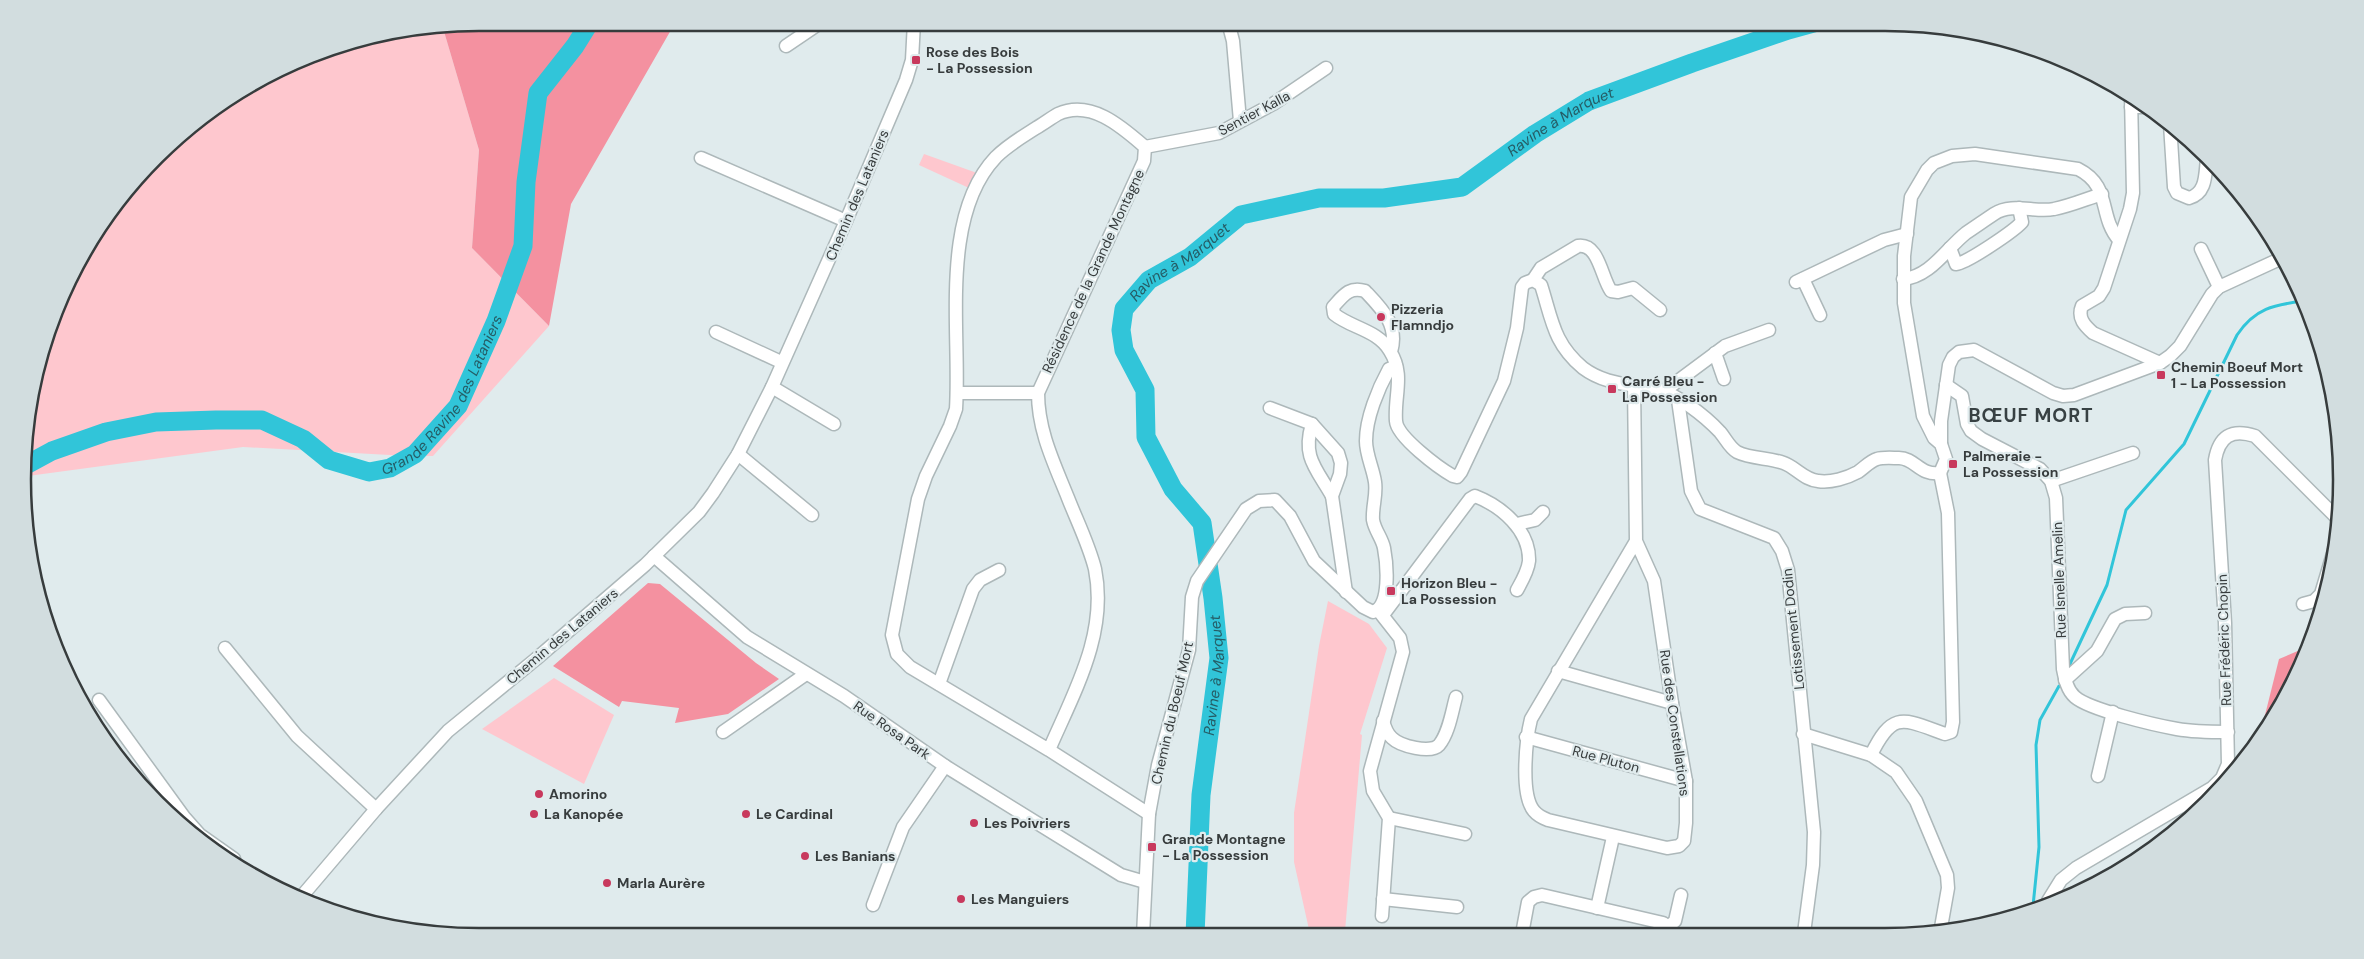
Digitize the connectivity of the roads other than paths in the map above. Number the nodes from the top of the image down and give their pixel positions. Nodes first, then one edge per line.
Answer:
1 (807, 31) edge
2 (914, 31) edge
3 (1230, 31) edge
4 (786, 46) dead end
5 (1326, 68) dead end
6 (2131, 105) edge
7 (1240, 121) junction
8 (2171, 135) edge
9 (1145, 147) junction
10 (701, 158) dead end
11 (2206, 168) edge
12 (2102, 194) junction
13 (2019, 208) junction
14 (846, 221) junction
15 (1907, 234) junction
16 (2119, 240) junction
17 (1950, 248) junction
18 (2201, 249) dead end
19 (2276, 261) edge
20 (1903, 279) junction
21 (1533, 280) junction
22 (2219, 288) junction
23 (1660, 310) dead end
24 (1820, 315) dead end
25 (1768, 330) dead end
26 (716, 332) dead end
27 (1391, 352) junction
28 (1715, 352) junction
29 (781, 362) junction
30 (2160, 363) junction
31 (1396, 366) junction
32 (1724, 379) dead end
33 (1634, 385) junction
34 (1946, 385) junction
35 (772, 387) junction
36 (957, 392) junction
37 (1663, 392) junction
38 (1038, 393) junction
39 (1678, 400) junction
40 (1270, 408) dead end
41 (834, 424) dead end
42 (1312, 424) junction
43 (1941, 444) junction
44 (2133, 453) dead end
45 (738, 454) junction
46 (1940, 473) junction
47 (2052, 481) junction
48 (1332, 496) junction
49 (1543, 512) dead end
50 (2332, 513) edge
51 (812, 515) dead end
52 (1517, 524) junction
53 (1636, 541) junction
54 (654, 556) junction
55 (999, 570) dead end
56 (1517, 590) dead end
57 (1346, 592) junction
58 (2316, 599) edge
59 (2303, 604) dead end
60 (1380, 613) junction
61 (2146, 613) dead end
62 (225, 648) dead end
63 (1558, 671) junction
64 (806, 674) junction
65 (2065, 680) junction
66 (939, 684) junction
67 (1456, 697) dead end
68 (99, 700) dead end
69 (1672, 703) junction
70 (2113, 712) junction
71 (1383, 721) junction
72 (723, 732) dead end
73 (2228, 732) junction
74 (1804, 734) junction
75 (1526, 737) junction
76 (1049, 750) junction
77 (1871, 755) junction
78 (945, 766) junction
79 (2225, 771) edge
80 (2098, 776) dead end
81 (1686, 782) junction
82 (2205, 792) edge
83 (376, 809) junction
84 (1148, 814) junction
85 (184, 817) edge
86 (1389, 818) junction
87 (1465, 834) dead end
88 (1613, 837) junction
89 (1145, 882) junction
90 (305, 893) edge
91 (1681, 896) dead end
92 (2051, 896) edge
93 (1383, 899) junction
94 (873, 905) dead end
95 (1457, 907) dead end
96 (1598, 908) junction
97 (1382, 916) dead end
98 (1941, 924) edge
99 (1144, 928) edge
100 (1523, 928) edge
101 (1663, 928) edge
102 (1671, 928) edge
103 (1805, 928) edge

1 - 4 street
2 - 14 street, Chemin des Lataniers
3 - 7 street
5 - 7 street, Sentier Kalla
6 - 16 street
7 - 9 street, Sentier Kalla
8 - 11 street
9 - 36 street
9 - 38 street, Résidence de la Grande Montagne
10 - 14 street
12 - 13 street
12 - 15 street
12 - 16 street
13 - 17 street
13 - 17 street
14 - 29 street, Chemin des Lataniers
15 - 20 street
15 - 24 street
16 - 30 street
17 - 20 street
18 - 22 street
19 - 22 street
20 - 43 street
21 - 23 street
21 - 31 street
21 - 33 street
22 - 30 street
25 - 28 street
26 - 29 street
27 - 27 street
27 - 31 street
28 - 32 street
28 - 37 street
29 - 35 street, Chemin des Lataniers
30 - 34 street
31 - 60 street
33 - 37 street
33 - 53 street, Rue des Constellations
34 - 43 street
34 - 47 street
35 - 41 street
35 - 45 street, Chemin des Lataniers
36 - 38 street
36 - 66 street
37 - 39 street
38 - 76 street, Résidence de la Grande Montagne
39 - 46 street
39 - 74 street, Lotissement Dodin
40 - 42 street
42 - 48 street
42 - 48 street
43 - 46 street
44 - 47 street
45 - 51 street
45 - 54 street, Chemin des Lataniers
46 - 77 street
47 - 65 street, Rue Isnelle Amelin
48 - 57 street
49 - 52 street
50 - 73 street, Rue Frédéric Chopin
52 - 56 street
52 - 60 street
53 - 63 street, Rue des Constellations
53 - 69 street, Rue des Constellations
54 - 64 street, Rue Rosa Park
54 - 83 street, Chemin des Lataniers
55 - 66 street
57 - 60 street, Chemin du Boeuf Mort
57 - 84 street, Chemin du Boeuf Mort
58 - 59 street
60 - 71 street
61 - 65 street
62 - 83 street
63 - 69 street
63 - 75 street, Rue des Constellations
64 - 72 street
64 - 78 street, Rue Rosa Park
65 - 70 street, Rue Isnelle Amelin
66 - 76 street
67 - 71 street
68 - 85 street
69 - 81 street, Rue des Constellations
70 - 73 street, Rue Isnelle Amelin
70 - 80 street
71 - 86 street
73 - 79 street, Rue Frédéric Chopin
74 - 77 street
74 - 103 street, Lotissement Dodin
75 - 81 street, Rue Pluton
75 - 88 street, Rue des Constellations
76 - 84 street
77 - 98 street
78 - 89 street, Rue Rosa Park
78 - 94 street
81 - 88 street, Rue des Constellations
82 - 92 street, Rue Frédéric Chopin
83 - 90 street, Chemin des Lataniers
84 - 89 street, Chemin du Boeuf Mort
86 - 87 street
86 - 93 street
88 - 96 street
89 - 99 street, Chemin du Boeuf Mort
91 - 102 street
93 - 95 street
93 - 97 street
96 - 100 street
96 - 101 street

